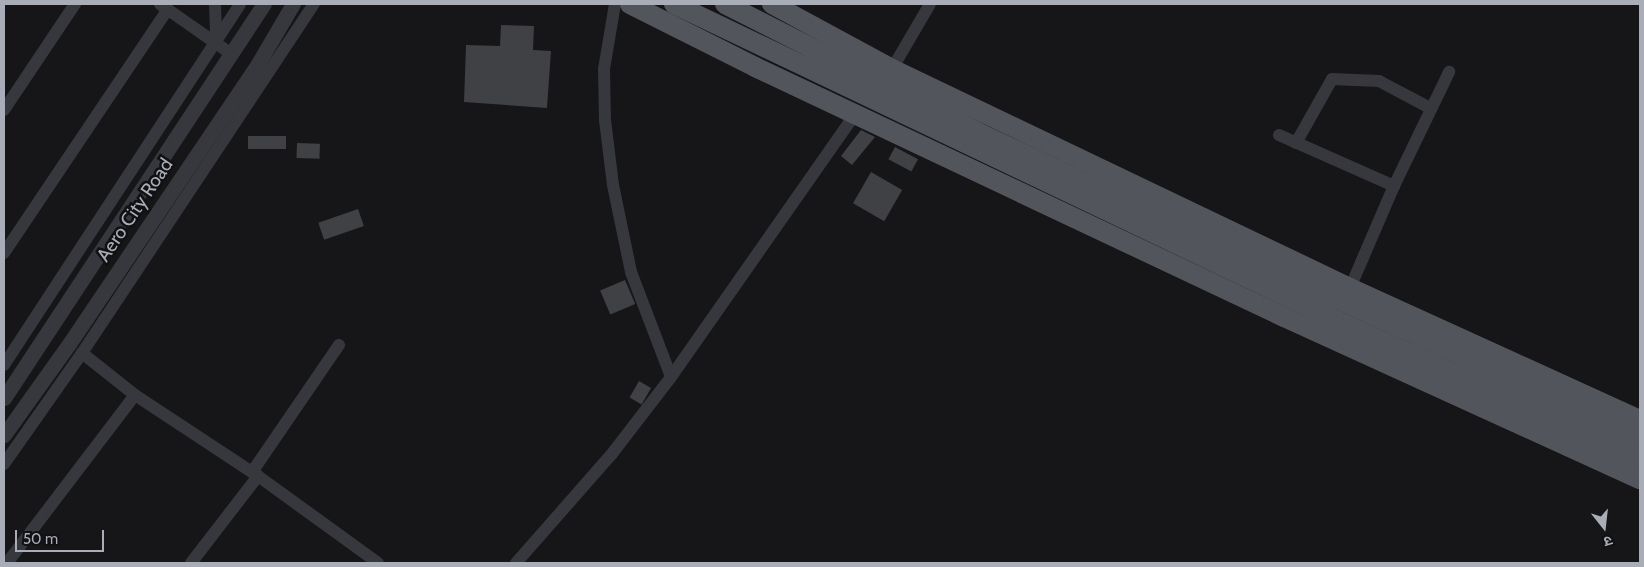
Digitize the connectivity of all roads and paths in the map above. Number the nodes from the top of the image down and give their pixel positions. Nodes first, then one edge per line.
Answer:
1 (75, 4) edge
2 (215, 4) edge
3 (240, 4) edge
4 (264, 4) edge
5 (293, 4) edge
6 (314, 4) edge
7 (615, 4) edge
8 (630, 4) edge
9 (674, 4) edge
10 (725, 4) edge
11 (772, 4) edge
12 (930, 4) edge
13 (164, 6) edge
14 (216, 42) junction
15 (230, 52) junction
16 (892, 69) junction
17 (1449, 72) dead end
18 (1430, 108) junction
19 (4, 110) edge
20 (856, 113) junction
21 (1279, 135) dead end
22 (976, 140) junction
23 (1296, 143) junction
24 (1394, 186) junction
25 (4, 254) edge
26 (1350, 288) junction
27 (339, 345) dead end
28 (82, 353) junction
29 (4, 365) edge
30 (670, 377) junction
31 (135, 394) junction
32 (4, 398) edge
33 (1640, 420) edge
34 (4, 434) edge
35 (1640, 437) edge
36 (1640, 458) edge
37 (4, 464) edge
38 (255, 474) junction
39 (1640, 480) edge
40 (7, 563) edge
41 (191, 563) edge
42 (378, 563) edge
43 (516, 563) edge

1 - 19 street
2 - 14 street
3 - 14 street
4 - 15 street, Aero City Road
5 - 34 street, Aero City Road
6 - 28 street
7 - 30 street
8 - 20 main road
9 - 22 main road
10 - 22 main road
11 - 16 main road
12 - 16 street
13 - 14 street
13 - 25 street
14 - 15 street
14 - 29 street
15 - 32 street, Aero City Road
16 - 26 main road
17 - 18 street
18 - 23 street
18 - 24 street
20 - 30 street
20 - 39 main road
21 - 23 street
22 - 35 main road
22 - 36 main road
23 - 24 street
24 - 26 street
26 - 33 main road
27 - 38 street
28 - 31 street
28 - 37 street
30 - 43 street
31 - 38 street
31 - 40 street
38 - 41 street
38 - 42 street

